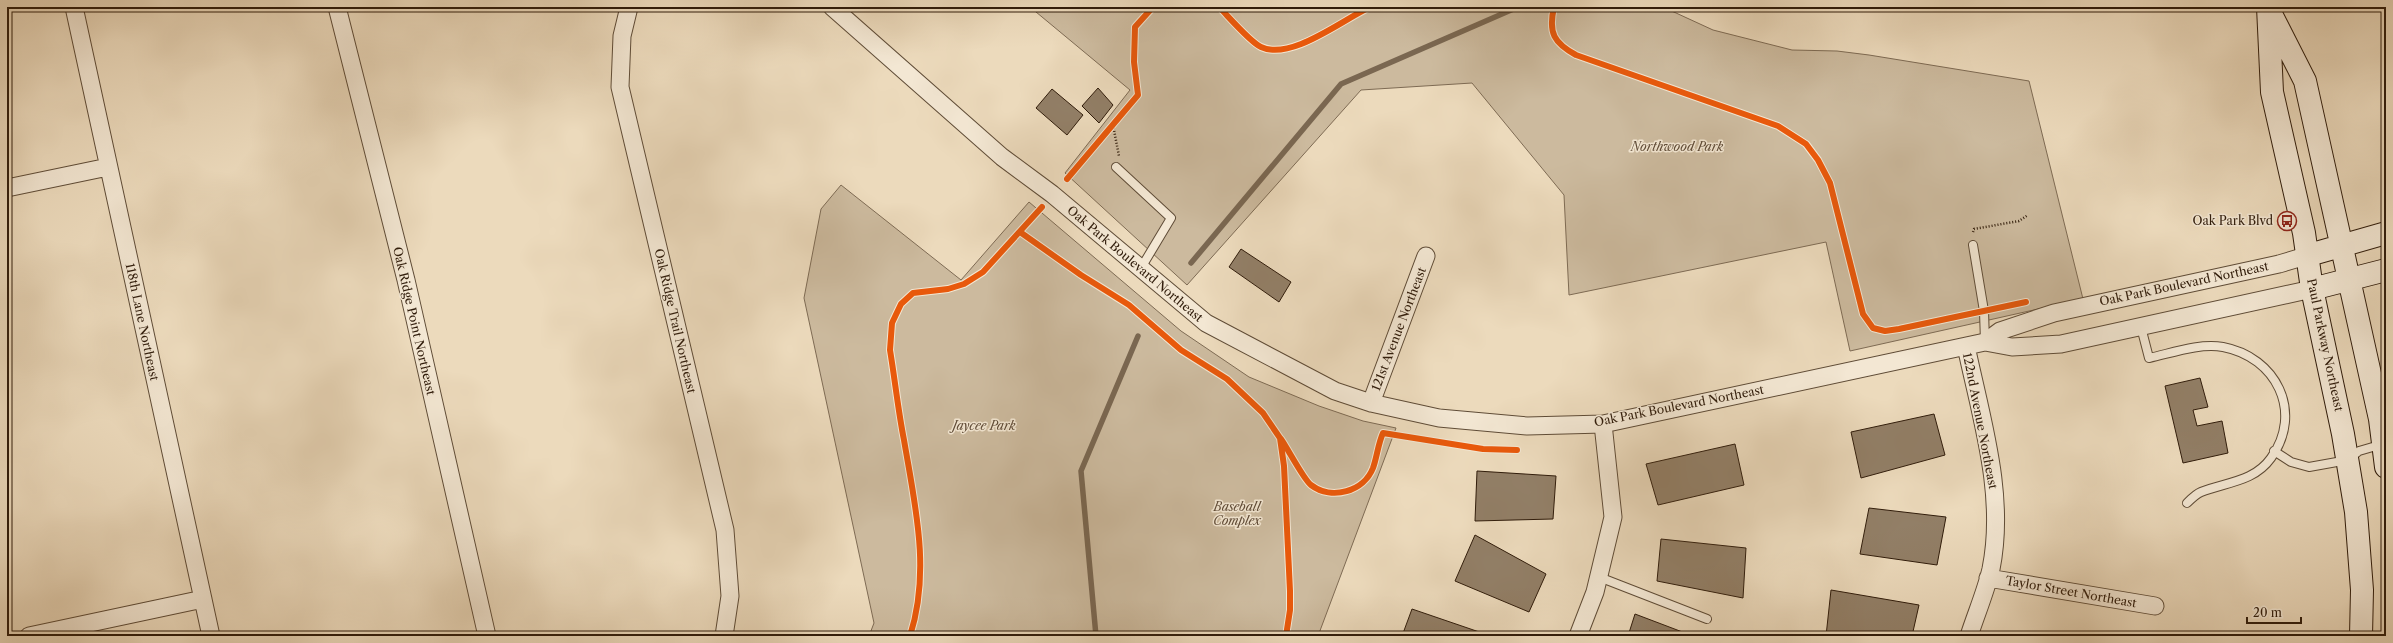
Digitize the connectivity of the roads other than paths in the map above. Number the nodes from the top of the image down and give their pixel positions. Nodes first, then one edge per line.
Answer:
1 (74, 7) edge
2 (337, 7) edge
3 (629, 7) edge
4 (832, 7) edge
5 (2268, 8) edge
6 (108, 167) junction
7 (1116, 167) road end
8 (7, 188) edge
9 (2386, 233) edge
10 (2340, 244) junction
11 (1973, 246) road end
12 (2309, 255) junction
13 (1426, 256) dead end
14 (1141, 268) junction
15 (2386, 270) edge
16 (2347, 280) junction
17 (2312, 289) junction
18 (2141, 326) junction
19 (1985, 342) junction
20 (1966, 346) junction
21 (1371, 403) junction
22 (1603, 424) junction
23 (2384, 443) edge
24 (2274, 451) junction
25 (2348, 460) junction
26 (2386, 467) edge
27 (2187, 503) dead end
28 (1599, 577) junction
29 (1988, 578) junction
30 (203, 599) junction
31 (2155, 606) dead end
32 (1707, 619) dead end
33 (29, 636) edge
34 (211, 636) edge
35 (487, 636) edge
36 (724, 636) edge
37 (1578, 636) edge
38 (1969, 636) edge
39 (2361, 636) edge

1 - 6 street, 118th Lane Northeast
2 - 35 street, Oak Ridge Point Northeast
3 - 36 street, Oak Ridge Trail Northeast
4 - 14 street, Oak Park Boulevard Northeast
5 - 10 street, Paul Parkway Northeast
5 - 12 street, Paul Parkway Northeast
6 - 8 street
6 - 30 street, 118th Lane Northeast
7 - 14 lane
9 - 10 street, Oak Park Boulevard Northeast
10 - 12 street, Oak Park Boulevard Northeast
10 - 16 street, Paul Parkway Northeast
11 - 19 lane
12 - 17 street, Paul Parkway Northeast
12 - 19 street, Oak Park Boulevard Northeast
13 - 21 street, 121st Avenue Northeast
14 - 21 street, Oak Park Boulevard Northeast
15 - 16 street, Oak Park Boulevard Northeast
16 - 17 street, Oak Park Boulevard Northeast
16 - 23 street, Paul Parkway Northeast
17 - 18 street, Oak Park Boulevard Northeast
17 - 25 street, Paul Parkway Northeast
18 - 19 street, Oak Park Boulevard Northeast
18 - 24 lane
19 - 20 street, Oak Park Boulevard Northeast
20 - 22 street, Oak Park Boulevard Northeast
20 - 29 street, 122nd Avenue Northeast
21 - 22 street, Oak Park Boulevard Northeast
22 - 28 street
23 - 25 lane
23 - 26 street, Paul Parkway Northeast
24 - 25 lane
24 - 27 lane
25 - 39 street, Paul Parkway Northeast
28 - 32 lane
28 - 37 street
29 - 31 street, Taylor Street Northeast
29 - 38 street, 122nd Avenue Northeast
30 - 33 street
30 - 34 street, 118th Lane Northeast

